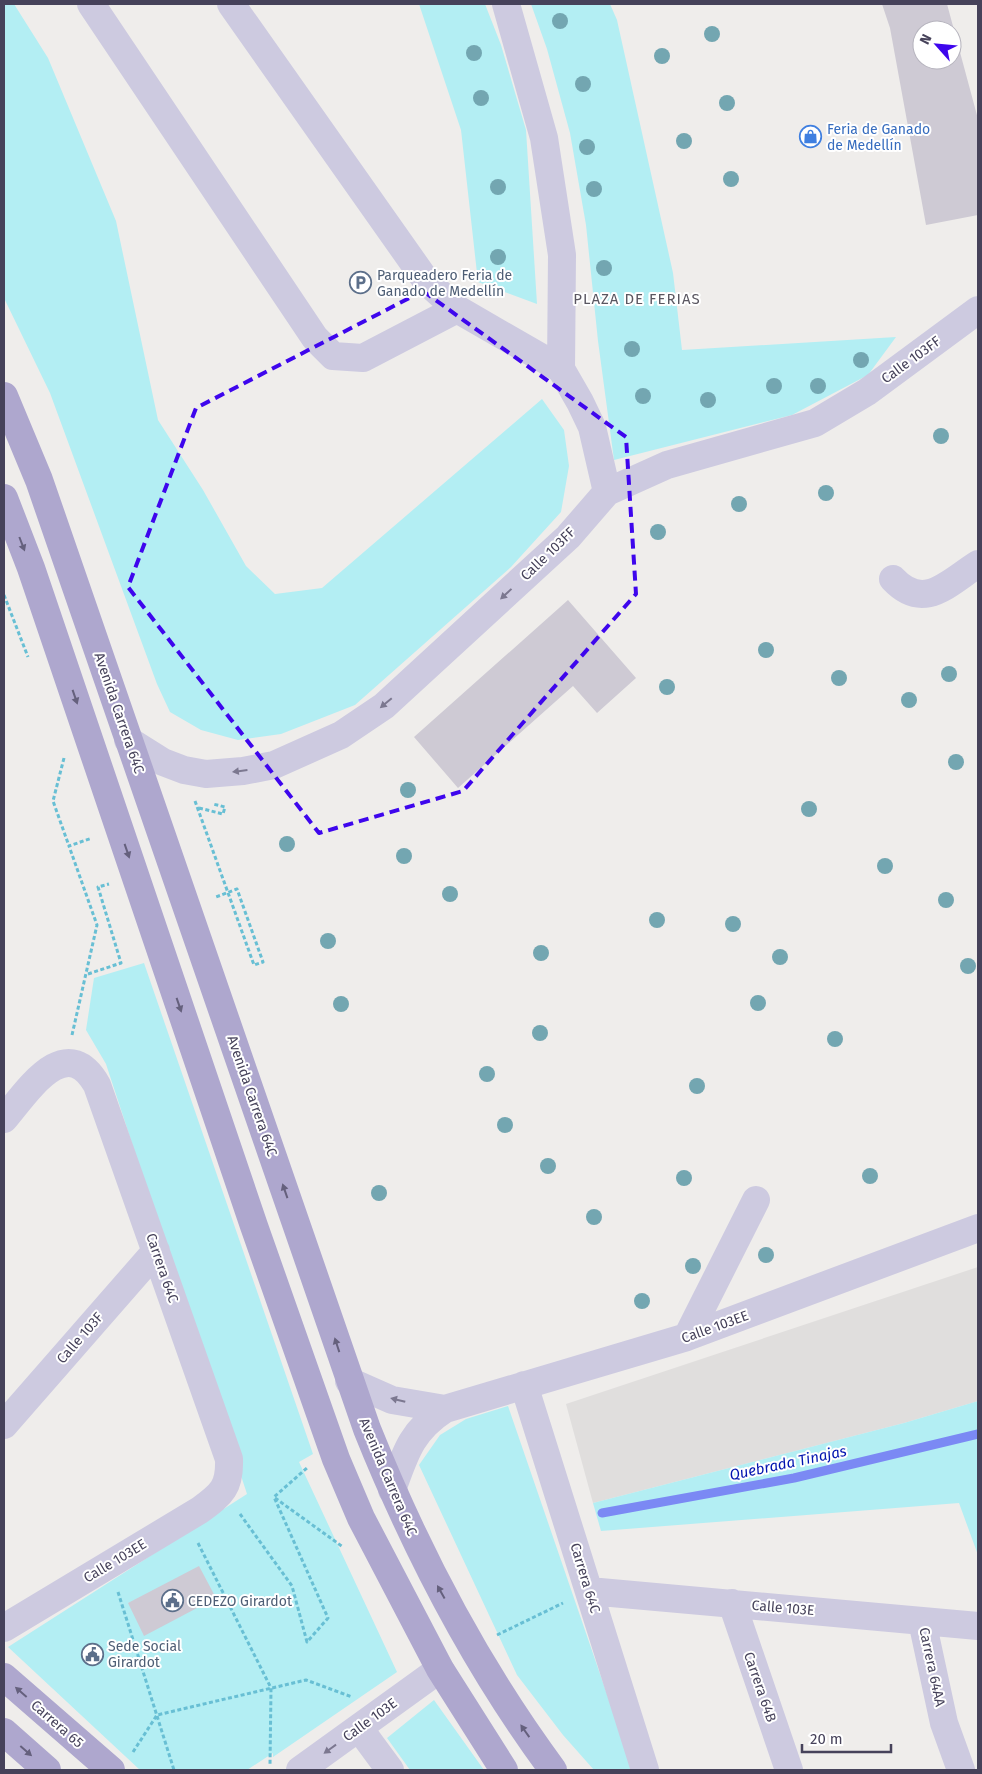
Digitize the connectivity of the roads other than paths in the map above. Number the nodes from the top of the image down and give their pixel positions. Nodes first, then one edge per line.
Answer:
1 (92, 4) edge
2 (231, 4) edge
3 (506, 4) edge
4 (457, 309) junction
5 (978, 310) edge
6 (561, 369) junction
7 (4, 396) edge
8 (607, 492) junction
9 (4, 498) edge
10 (978, 564) edge
11 (893, 579) dead end
12 (128, 740) junction
13 (4, 1119) edge
14 (756, 1200) dead end
15 (978, 1228) edge
16 (156, 1251) junction
17 (687, 1338) junction
18 (349, 1381) junction
19 (524, 1385) junction
20 (446, 1409) junction
21 (4, 1425) edge
22 (392, 1490) junction
23 (223, 1491) joint
24 (589, 1591) junction
25 (732, 1603) junction
26 (922, 1620) junction
27 (978, 1626) edge
28 (4, 1628) edge
29 (440, 1669) junction
30 (4, 1677) edge
31 (359, 1728) junction
32 (4, 1732) edge
33 (120, 1765) edge
34 (47, 1770) edge
35 (300, 1770) edge
36 (390, 1770) edge
37 (504, 1770) edge
38 (553, 1770) edge
39 (645, 1770) edge
40 (789, 1770) edge
41 (961, 1770) edge

1 - 4 street
2 - 4 street
3 - 6 street
4 - 6 street
5 - 8 street, Calle 103FF
6 - 8 street
7 - 12 main road, Avenida Carrera 64C
8 -> 12 street, Calle 103FF
9 -> 29 main road
10 - 11 street
18 -> 12 main road, Avenida Carrera 64C
13 - 16 street, Carrera 64C
14 - 17 street
15 - 17 street, Calle 103EE
16 - 21 street, Calle 103F
16 - 23 street, Carrera 64C
17 - 19 street, Calle 103EE
20 -> 18 street, Calle 103EE
18 - 22 main road, Avenida Carrera 64C
19 - 20 street, Calle 103EE
19 - 24 street, Carrera 64C
20 - 22 street, Calle 103EE
38 -> 22 main road, Avenida Carrera 64C
23 - 28 street, Calle 103EE
24 - 25 street, Calle 103E
24 - 39 street, Carrera 64C
25 - 26 street, Calle 103E
25 - 40 street, Carrera 64B
26 - 27 street, Calle 103E
26 - 41 street, Carrera 64AA
29 - 31 street, Calle 103E
29 - 37 main road
33 -> 30 main road, Carrera 65
31 -> 35 street, Calle 103E
31 - 36 street
32 -> 34 main road

